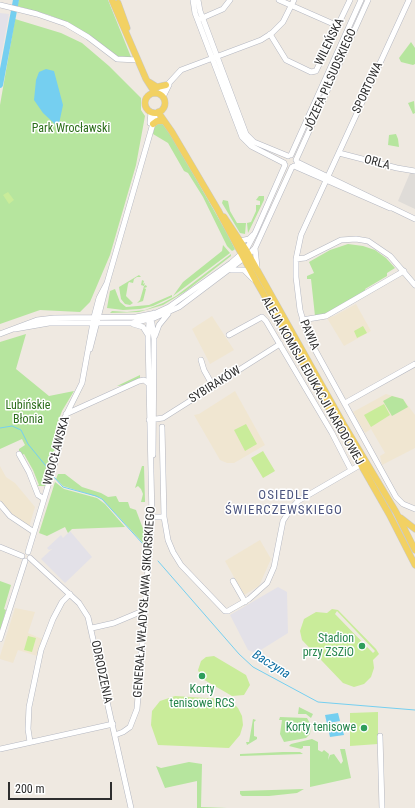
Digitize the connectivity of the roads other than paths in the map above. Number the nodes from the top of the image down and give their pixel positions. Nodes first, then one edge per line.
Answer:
1 (112, 0) edge
2 (117, 0) edge
3 (193, 0) edge
4 (198, 0) edge
5 (230, 0) edge
6 (279, 0) edge
7 (294, 0) edge
8 (350, 0) edge
9 (361, 0) edge
10 (368, 0) edge
11 (409, 0) edge
12 (0, 5) edge
13 (291, 6) junction
14 (200, 19) junction
15 (338, 26) junction
16 (270, 34) junction
17 (131, 41) junction
18 (214, 57) junction
19 (138, 60) junction
20 (173, 77) junction
21 (146, 79) junction
22 (166, 86) junction
23 (156, 95) junction
24 (157, 112) junction
25 (164, 122) junction
26 (152, 126) junction
27 (172, 132) junction
28 (339, 153) junction
29 (289, 156) junction
30 (285, 164) junction
31 (295, 164) junction
32 (415, 171) edge
33 (327, 179) junction
34 (218, 210) junction
35 (415, 219) edge
36 (255, 233) junction
37 (240, 241) junction
38 (255, 248) junction
39 (245, 255) junction
40 (296, 259) junction
41 (404, 271) junction
42 (227, 272) junction
43 (260, 275) junction
44 (256, 281) junction
45 (415, 285) edge
46 (172, 311) junction
47 (154, 313) junction
48 (144, 316) junction
49 (96, 317) junction
50 (150, 319) junction
51 (302, 320) junction
52 (95, 323) junction
53 (129, 323) junction
54 (108, 324) junction
55 (11, 330) junction
56 (0, 334) edge
57 (94, 335) junction
58 (229, 335) dead end
59 (151, 338) junction
60 (280, 344) junction
61 (88, 351) junction
62 (201, 360) dead end
63 (415, 364) edge
64 (149, 384) junction
65 (213, 386) junction
66 (78, 393) junction
67 (83, 402) junction
68 (345, 403) junction
69 (72, 404) junction
70 (66, 414) junction
71 (151, 420) junction
72 (162, 427) dead end
73 (19, 454) dead end
74 (360, 465) junction
75 (351, 470) junction
76 (44, 499) junction
77 (0, 504) edge
78 (415, 509) edge
79 (396, 512) junction
80 (152, 517) junction
81 (164, 517) junction
82 (415, 529) edge
83 (34, 532) junction
84 (0, 547) edge
85 (413, 548) edge
86 (26, 558) junction
87 (415, 565) edge
88 (233, 581) dead end
89 (70, 594) junction
90 (244, 602) junction
91 (145, 610) junction
92 (92, 628) junction
93 (0, 639) edge
94 (113, 724) junction
95 (115, 734) junction
96 (380, 736) dead end
97 (30, 742) junction
98 (0, 749) edge
99 (131, 808) edge
100 (382, 808) edge

1 - 17 main road
2 - 17 main road
3 - 14 street
4 - 14 street
5 - 14 street
6 - 13 street
7 - 13 street
8 - 15 street, WILEŃSKA
9 - 29 street, JÓZEFA PIŁSUDSKIEGO
10 - 31 street, JÓZEFA PIŁSUDSKIEGO
11 - 28 street, SPORTOWA
12 - 19 street
13 - 15 street
13 - 16 street
14 - 18 street
15 - 16 street, WILEŃSKA
16 - 18 street
17 - 19 main road
18 - 20 street
18 - 29 street
18 - 30 street
19 - 21 main road
20 - 22 street
20 - 23 street
21 - 22 main road
21 - 23 main road
22 - 23 street
23 - 24 main road
23 - 24 main road
24 - 25 main road, ALEJA KOMISJI EDUKACJI NARODOWEJ
24 - 26 street, WROCŁAWSKA
24 - 27 main road, ALEJA KOMISJI EDUKACJI NARODOWEJ
25 - 26 main road
25 - 27 main road, ALEJA KOMISJI EDUKACJI NARODOWEJ
26 - 49 street, WROCŁAWSKA
27 - 34 main road, ALEJA KOMISJI EDUKACJI NARODOWEJ
28 - 32 street, ORLA
28 - 33 street, SPORTOWA
29 - 30 street, JÓZEFA PIŁSUDSKIEGO
29 - 31 street
30 - 31 street
30 - 36 street
31 - 33 street
31 - 38 street, JÓZEFA PIŁSUDSKIEGO
33 - 35 street
33 - 40 street, PAWIA
34 - 37 main road, ALEJA KOMISJI EDUKACJI NARODOWEJ
34 - 39 main road, ALEJA KOMISJI EDUKACJI NARODOWEJ
36 - 37 street
36 - 39 street
37 - 39 main road, ALEJA KOMISJI EDUKACJI NARODOWEJ
38 - 39 street, JÓZEFA PIŁSUDSKIEGO
38 - 43 street
39 - 42 street
39 - 43 main road, ALEJA KOMISJI EDUKACJI NARODOWEJ
39 - 44 main road, ALEJA KOMISJI EDUKACJI NARODOWEJ
39 - 47 street
40 - 41 street
40 - 51 street, PAWIA
41 - 45 street
41 - 51 street
42 - 44 street
42 - 46 street
43 - 79 main road, ALEJA KOMISJI EDUKACJI NARODOWEJ
44 - 74 main road, ALEJA KOMISJI EDUKACJI NARODOWEJ
46 - 50 street
46 - 59 street
47 - 48 street
47 - 50 street
48 - 49 street
48 - 50 street
49 - 52 street, WROCŁAWSKA
49 - 55 street
50 - 53 street
50 - 59 street, GENERAŁA WŁADYSŁAWA SIKORSKIEGO
51 - 68 street, PAWIA
52 - 54 street
52 - 55 street
52 - 57 street, WROCŁAWSKA
52 - 61 street, WROCŁAWSKA
53 - 54 street
53 - 59 street
54 - 57 street
55 - 56 street
57 - 61 street, WROCŁAWSKA
58 - 60 street
59 - 64 street, GENERAŁA WŁADYSŁAWA SIKORSKIEGO
59 - 71 street, GENERAŁA WŁADYSŁAWA SIKORSKIEGO
60 - 65 street, SYBIRAKÓW
60 - 75 street
61 - 66 street, WROCŁAWSKA
62 - 65 street
63 - 68 street
64 - 67 street
64 - 71 street, GENERAŁA WŁADYSŁAWA SIKORSKIEGO
65 - 71 street, SYBIRAKÓW
66 - 67 street
66 - 69 street, WROCŁAWSKA
67 - 69 street
67 - 70 street
68 - 78 street, PAWIA
69 - 70 street, WROCŁAWSKA
70 - 76 street, WROCŁAWSKA
71 - 80 street, GENERAŁA WŁADYSŁAWA SIKORSKIEGO
72 - 81 street
73 - 76 street
74 - 75 street
74 - 85 main road, ALEJA KOMISJI EDUKACJI NARODOWEJ
75 - 90 street
76 - 83 street, WROCŁAWSKA
77 - 83 street
79 - 82 main road
79 - 85 main road
80 - 81 street
80 - 91 street, GENERAŁA WŁADYSŁAWA SIKORSKIEGO
81 - 90 street
83 - 86 street, WROCŁAWSKA
84 - 86 street, ODRODZENIA
85 - 87 main road
86 - 89 street, ODRODZENIA
86 - 93 street
88 - 90 street
89 - 92 street, ODRODZENIA
89 - 97 street
91 - 92 street
91 - 95 street, GENERAŁA WŁADYSŁAWA SIKORSKIEGO
92 - 94 street, ODRODZENIA
94 - 95 street, ODRODZENIA
94 - 97 street
95 - 99 street, ODRODZENIA
96 - 100 street
97 - 98 street

